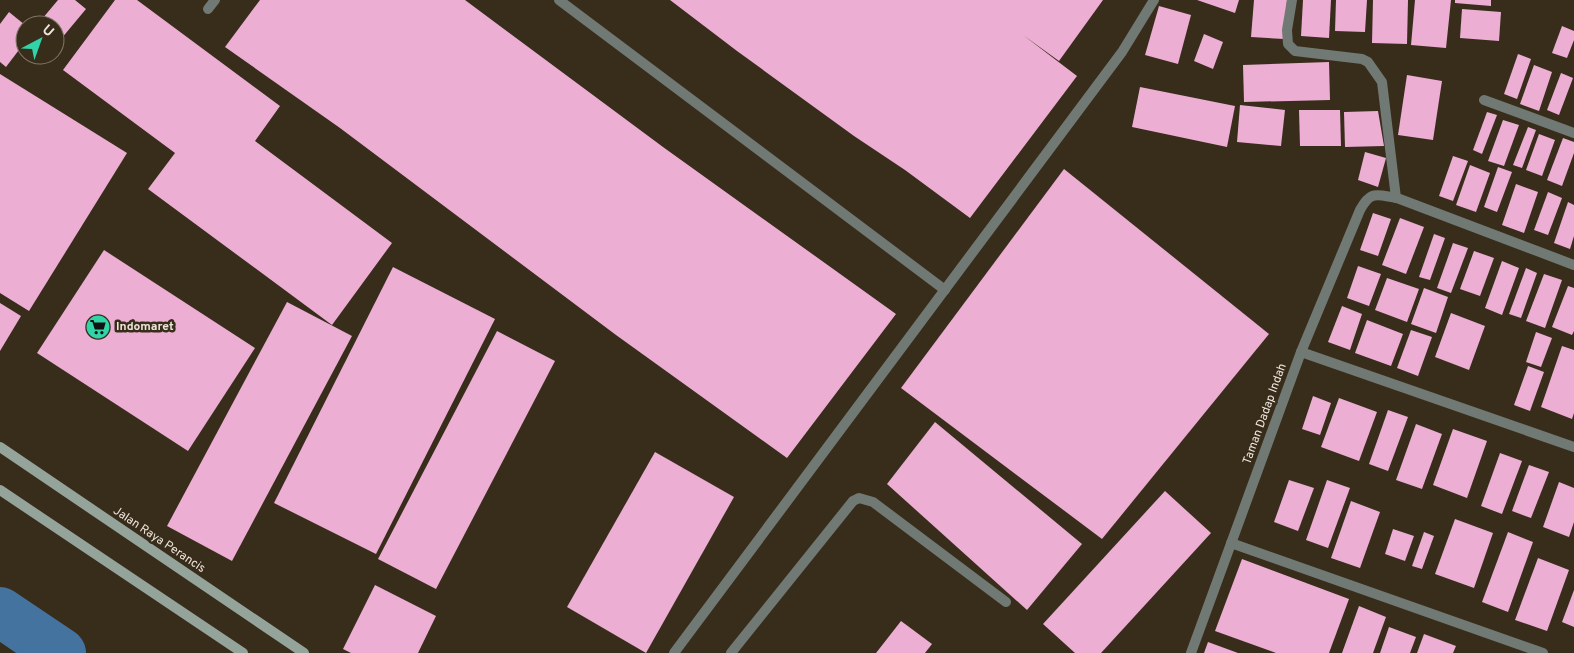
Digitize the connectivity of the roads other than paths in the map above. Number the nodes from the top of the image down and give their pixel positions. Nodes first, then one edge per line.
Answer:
1 (215, 0) edge
2 (559, 0) edge
3 (1154, 0) edge
4 (1292, 0) edge
5 (208, 9) dead end
6 (1484, 100) dead end
7 (1574, 133) edge
8 (1396, 198) junction
9 (1574, 265) edge
10 (946, 290) junction
11 (1301, 352) junction
12 (0, 447) edge
13 (1574, 447) edge
14 (0, 490) edge
15 (1231, 543) junction
16 (1006, 602) dead end
17 (243, 653) edge
18 (304, 653) edge
19 (674, 653) edge
20 (730, 653) edge
21 (1191, 653) edge
22 (1543, 653) edge

1 - 5 street
2 - 10 street
3 - 10 street
4 - 8 street
6 - 7 street
8 - 9 street
8 - 11 street, Taman Dadap Indah
10 - 19 street
11 - 13 street
11 - 15 street, Taman Dadap Indah
12 - 18 street, Jalan Raya Perancis
14 - 17 street
15 - 21 street, Taman Dadap Indah
15 - 22 street
16 - 20 street

